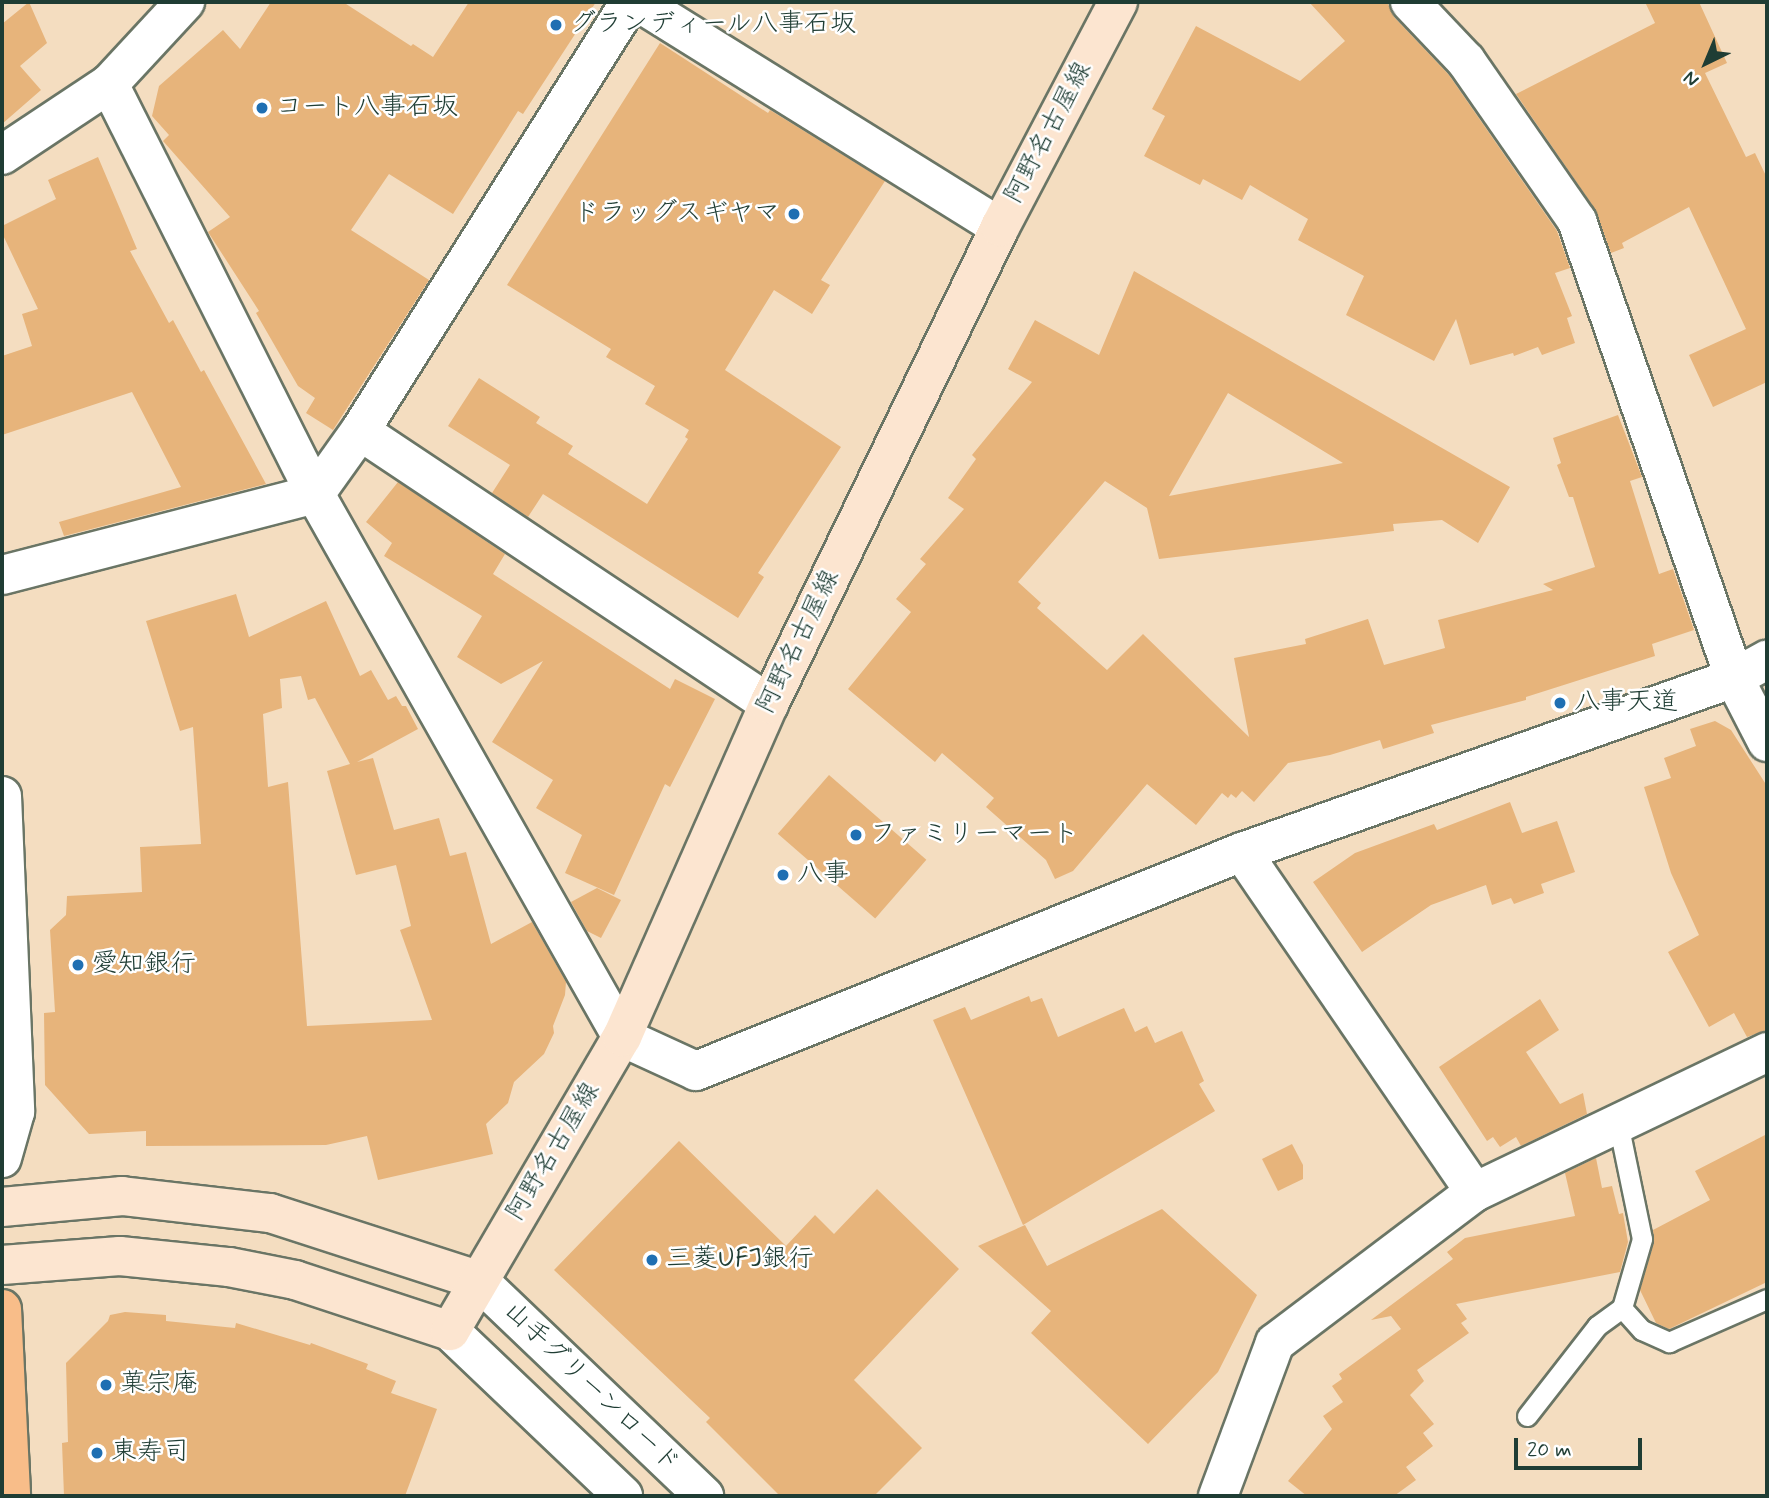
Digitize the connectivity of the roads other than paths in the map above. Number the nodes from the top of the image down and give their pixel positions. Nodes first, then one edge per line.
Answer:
1 (186, 2) edge
2 (630, 2) edge
3 (638, 2) edge
4 (1118, 2) edge
5 (1410, 2) edge
6 (109, 84) junction
7 (2, 155) edge
8 (1000, 226) junction
9 (360, 431) junction
10 (315, 494) junction
11 (2, 575) edge
12 (1767, 660) edge
13 (1734, 678) junction
14 (769, 704) junction
15 (1767, 742) edge
16 (2, 796) edge
17 (1242, 852) junction
18 (622, 1037) junction
19 (1767, 1052) edge
20 (1618, 1123) junction
21 (2, 1158) edge
22 (1475, 1192) junction
23 (2, 1207) edge
24 (2, 1265) edge
25 (478, 1280) junction
26 (1767, 1299) edge
27 (1622, 1308) junction
28 (2, 1309) edge
29 (450, 1331) junction
30 (1527, 1416) dead end
31 (1227, 1492) edge
32 (11, 1496) edge
33 (623, 1496) edge
34 (704, 1496) edge

1 - 6 street
2 - 9 street
3 - 8 street
4 - 8 main road, 阿野名古屋線
5 - 13 street
6 - 7 street
6 - 10 street
8 - 14 main road, 阿野名古屋線
9 - 10 street
9 - 14 street
10 - 11 street
10 - 18 street
12 - 13 street
13 - 15 street
13 - 17 street
14 - 18 main road, 阿野名古屋線
16 - 21 street
17 - 18 street
17 - 22 street
18 - 25 main road, 阿野名古屋線
19 - 20 street
20 - 22 street
20 - 27 lane
22 - 31 street
23 - 25 main road
24 - 29 main road
25 - 29 main road, 阿野名古屋線
25 - 34 street, 山手グリーンロード
26 - 27 lane
27 - 30 lane
28 - 32 highway
29 - 33 street

